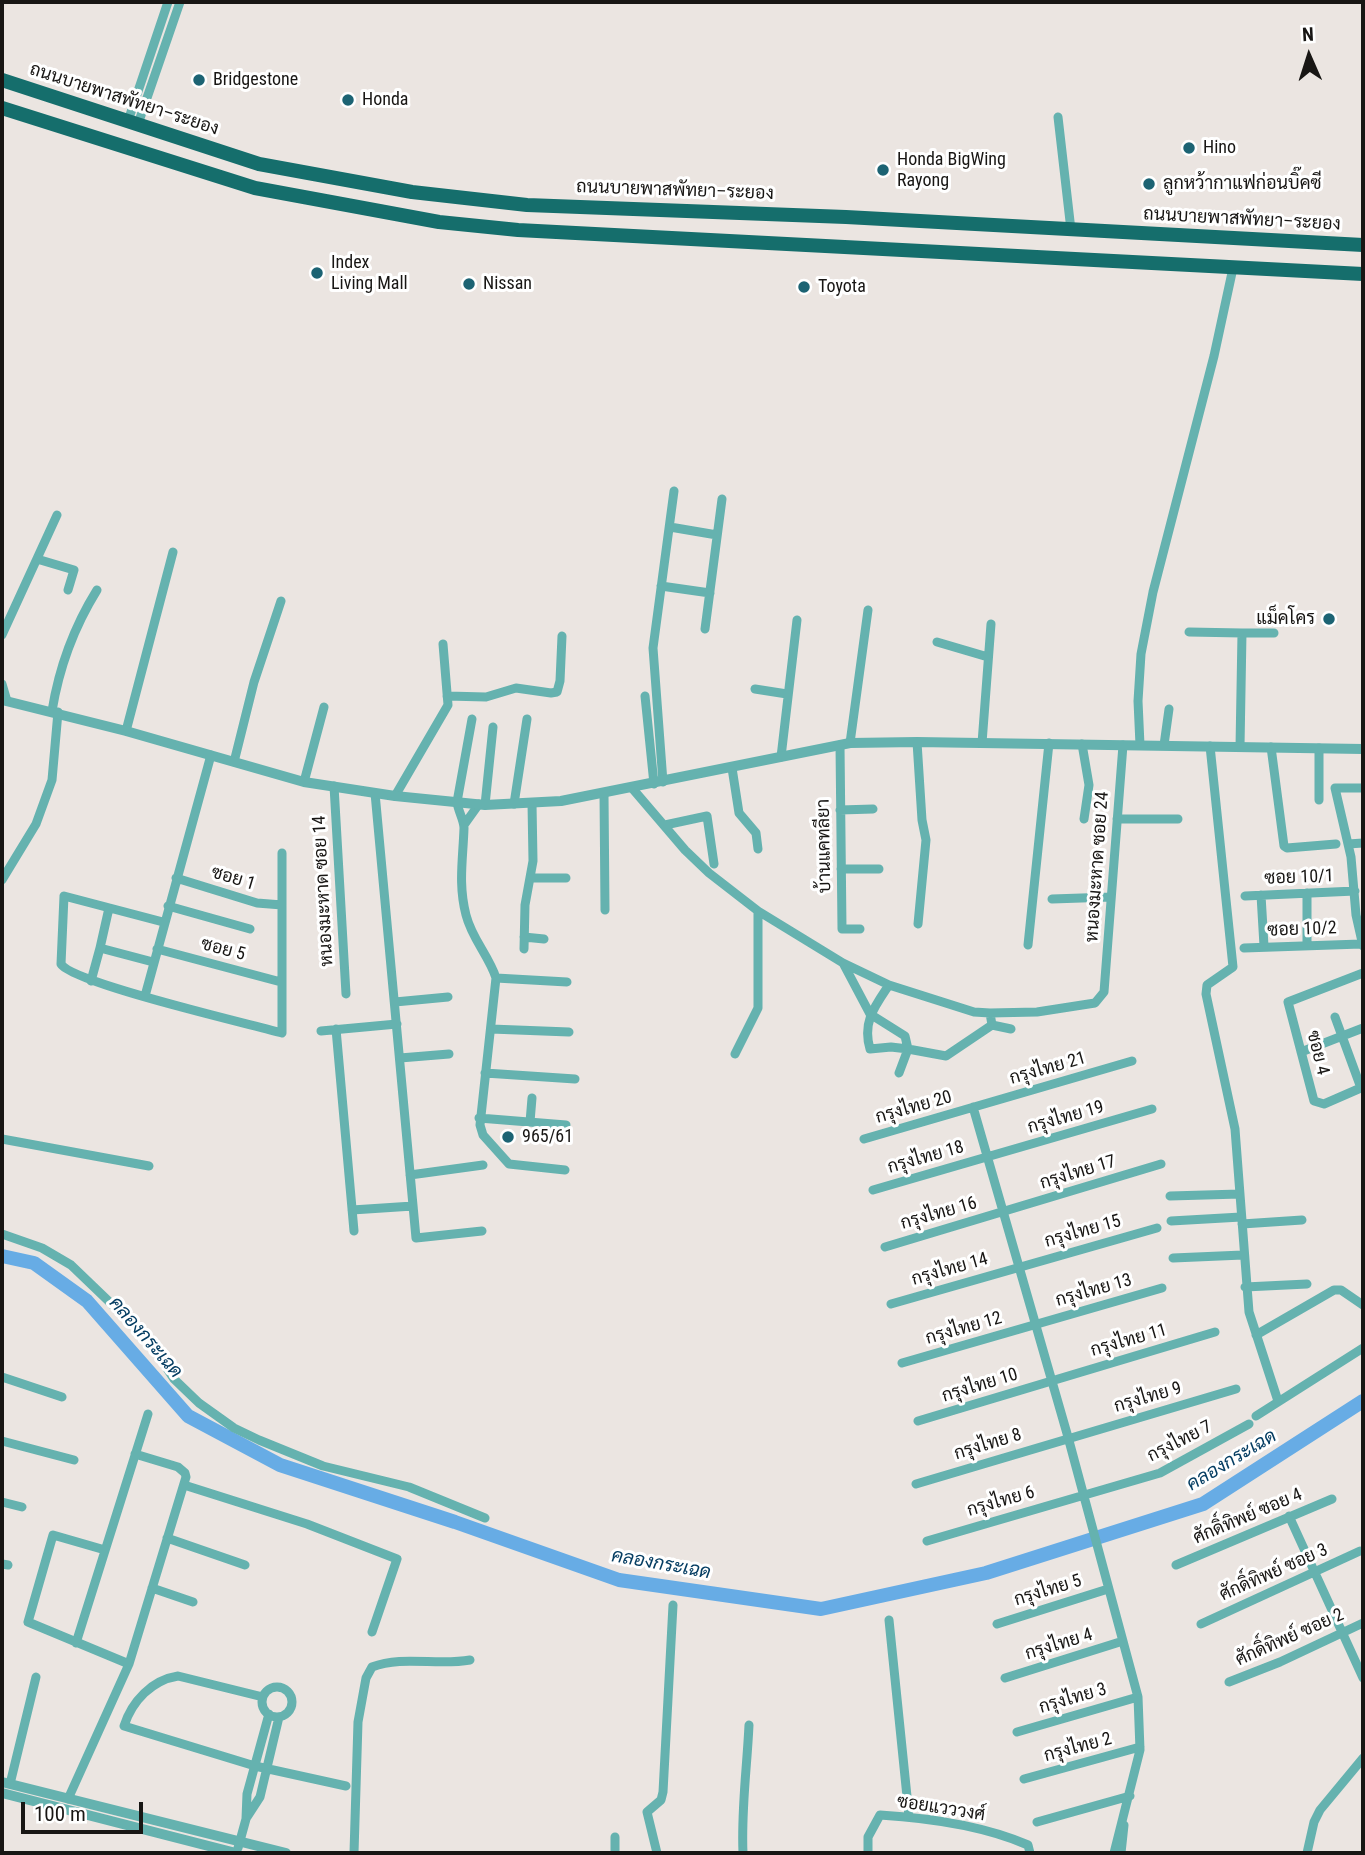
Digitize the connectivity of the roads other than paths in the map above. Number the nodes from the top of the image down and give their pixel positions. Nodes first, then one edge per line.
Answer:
1 (168, 2) edge
2 (180, 2) edge
3 (2, 79) edge
4 (2, 108) edge
5 (1058, 117) dead end
6 (133, 123) junction
7 (1072, 230) junction
8 (1363, 245) edge
9 (1233, 268) junction
10 (1363, 274) edge
11 (674, 491) dead end
12 (722, 499) dead end
13 (57, 515) dead end
14 (670, 527) junction
15 (717, 535) junction
16 (173, 552) dead end
17 (37, 559) junction
18 (662, 586) junction
19 (68, 590) dead end
20 (97, 590) dead end
21 (710, 593) junction
22 (281, 601) dead end
23 (868, 610) dead end
24 (797, 620) dead end
25 (991, 624) dead end
26 (705, 629) dead end
27 (1189, 632) dead end
28 (1242, 633) junction
29 (1274, 634) dead end
30 (2, 635) edge
31 (562, 636) dead end
32 (937, 642) dead end
33 (443, 644) dead end
34 (988, 657) junction
35 (2, 684) edge
36 (755, 689) dead end
37 (787, 694) junction
38 (447, 696) junction
39 (645, 696) dead end
40 (5, 700) edge
41 (324, 707) dead end
42 (1169, 709) dead end
43 (55, 712) junction
44 (472, 719) dead end
45 (527, 719) dead end
46 (493, 727) dead end
47 (126, 731) junction
48 (917, 742) junction
49 (982, 743) junction
50 (1049, 743) junction
51 (845, 744) junction
52 (1082, 744) junction
53 (1123, 744) junction
54 (1140, 745) junction
55 (1164, 745) junction
56 (1210, 746) junction
57 (1240, 747) junction
58 (1271, 747) junction
59 (1319, 748) junction
60 (1363, 749) edge
61 (211, 755) junction
62 (781, 757) junction
63 (234, 762) junction
64 (732, 768) junction
65 (304, 782) junction
66 (659, 783) junction
67 (334, 786) junction
68 (632, 788) junction
69 (1363, 788) edge
70 (375, 793) junction
71 (604, 793) junction
72 (395, 796) junction
73 (1319, 800) dead end
74 (457, 802) junction
75 (532, 803) junction
76 (514, 804) junction
77 (482, 805) junction
78 (873, 808) dead end
79 (840, 810) junction
80 (1084, 819) dead end
81 (1117, 819) junction
82 (1178, 819) dead end
83 (464, 825) junction
84 (665, 825) junction
85 (1363, 843) edge
86 (1336, 844) dead end
87 (1348, 844) junction
88 (758, 849) dead end
89 (282, 853) dead end
90 (713, 864) dead end
91 (841, 869) junction
92 (879, 869) dead end
93 (566, 877) dead end
94 (176, 878) junction
95 (530, 878) junction
96 (2, 880) edge
97 (1355, 891) junction
98 (1307, 893) junction
99 (1261, 895) junction
100 (1245, 896) dead end
101 (1111, 897) junction
102 (1052, 899) dead end
103 (282, 905) junction
104 (168, 906) junction
105 (109, 908) junction
106 (605, 910) dead end
107 (758, 911) junction
108 (1360, 914) edge
109 (163, 922) junction
110 (918, 924) dead end
111 (250, 929) dead end
112 (860, 929) dead end
113 (524, 937) junction
114 (544, 939) dead end
115 (1028, 945) dead end
116 (1307, 945) junction
117 (1362, 945) edge
118 (1264, 946) junction
119 (100, 948) junction
120 (1244, 948) dead end
121 (157, 949) junction
122 (524, 949) dead end
123 (153, 962) junction
124 (843, 963) junction
125 (1363, 973) edge
126 (496, 978) junction
127 (91, 981) junction
128 (281, 982) junction
129 (567, 982) dead end
130 (889, 985) junction
131 (346, 994) dead end
132 (145, 996) junction
133 (448, 998) dead end
134 (395, 1002) junction
135 (990, 1013) junction
136 (870, 1014) junction
137 (1335, 1017) dead end
138 (397, 1024) junction
139 (992, 1025) junction
140 (1363, 1028) edge
141 (337, 1029) junction
142 (491, 1029) junction
143 (1011, 1029) dead end
144 (321, 1031) dead end
145 (569, 1032) dead end
146 (1340, 1037) junction
147 (908, 1049) junction
148 (1301, 1052) junction
149 (449, 1054) dead end
150 (735, 1054) dead end
151 (400, 1058) junction
152 (1132, 1061) dead end
153 (485, 1073) junction
154 (899, 1073) dead end
155 (575, 1079) dead end
156 (1362, 1087) edge
157 (532, 1098) dead end
158 (973, 1107) junction
159 (1152, 1109) dead end
160 (479, 1118) junction
161 (530, 1122) junction
162 (566, 1125) dead end
163 (2, 1139) edge
164 (863, 1139) dead end
165 (988, 1157) junction
166 (1161, 1164) dead end
167 (483, 1165) dead end
168 (149, 1166) dead end
169 (565, 1170) dead end
170 (410, 1175) junction
171 (873, 1190) dead end
172 (1240, 1194) junction
173 (1170, 1196) dead end
174 (413, 1206) junction
175 (352, 1210) junction
176 (1003, 1212) junction
177 (1241, 1220) junction
178 (1302, 1220) dead end
179 (1171, 1222) dead end
180 (1157, 1228) dead end
181 (354, 1231) dead end
182 (482, 1231) dead end
183 (2, 1234) edge
184 (885, 1247) dead end
185 (1243, 1255) junction
186 (1173, 1258) dead end
187 (1019, 1266) junction
188 (1307, 1284) dead end
189 (1245, 1287) junction
190 (1162, 1288) dead end
191 (891, 1304) dead end
192 (1363, 1305) edge
193 (1035, 1325) junction
194 (1215, 1332) dead end
195 (1256, 1335) junction
196 (1363, 1348) edge
197 (902, 1363) dead end
198 (2, 1377) edge
199 (1052, 1381) junction
200 (1236, 1389) dead end
201 (62, 1397) dead end
202 (1278, 1401) junction
203 (148, 1414) dead end
204 (1256, 1416) dead end
205 (918, 1421) dead end
206 (1249, 1424) dead end
207 (1068, 1437) junction
208 (2, 1441) edge
209 (135, 1454) junction
210 (74, 1460) dead end
211 (916, 1484) dead end
212 (184, 1485) junction
213 (1084, 1495) junction
214 (1332, 1499) dead end
215 (2, 1502) edge
216 (22, 1507) dead end
217 (1289, 1516) junction
218 (485, 1518) dead end
219 (167, 1538) junction
220 (927, 1541) dead end
221 (105, 1550) junction
222 (1360, 1551) dead end
223 (245, 1565) dead end
224 (1176, 1565) dead end
225 (1315, 1573) junction
226 (152, 1588) junction
227 (1108, 1589) junction
228 (193, 1602) dead end
229 (673, 1605) dead end
230 (889, 1620) dead end
231 (997, 1623) dead end
232 (1363, 1623) edge
233 (1201, 1624) dead end
234 (372, 1632) dead end
235 (1344, 1632) junction
236 (1123, 1642) junction
237 (76, 1643) junction
238 (470, 1660) dead end
239 (129, 1664) junction
240 (36, 1677) dead end
241 (1005, 1678) dead end
242 (1363, 1678) edge
243 (1229, 1682) dead end
244 (1138, 1696) junction
245 (263, 1697) junction
246 (268, 1714) junction
247 (279, 1717) junction
248 (749, 1725) dead end
249 (1017, 1732) dead end
250 (1140, 1747) junction
251 (1363, 1758) edge
252 (255, 1766) junction
253 (267, 1769) junction
254 (1024, 1779) dead end
255 (346, 1786) dead end
256 (4, 1787) edge
257 (1130, 1796) junction
258 (68, 1799) junction
259 (1125, 1812) junction
260 (909, 1816) junction
261 (246, 1819) junction
262 (1037, 1822) dead end
263 (615, 1837) dead end
264 (240, 1841) junction
265 (236, 1853) edge
266 (286, 1853) edge
267 (354, 1853) edge
268 (615, 1853) edge
269 (656, 1853) edge
270 (743, 1853) edge
271 (868, 1853) edge
272 (1030, 1853) edge
273 (1114, 1853) edge
274 (1121, 1853) edge
275 (1307, 1853) edge

1 - 6 street
2 - 6 street
3 - 6 highway, ถนนบายพาสพัทยา–ระยอง
4 - 9 highway
5 - 7 street
6 - 7 highway, ถนนบายพาสพัทยา–ระยอง
7 - 8 highway, ถนนบายพาสพัทยา–ระยอง
9 - 10 highway
9 - 54 street
11 - 14 street
12 - 15 street
13 - 17 street
14 - 15 street
14 - 18 street
15 - 21 street
16 - 47 street
17 - 19 street
17 - 30 street
18 - 21 street
18 - 66 street
20 - 43 street
21 - 26 street
22 - 63 street
23 - 51 street, บ้านแคทลียา
24 - 37 street
25 - 34 street
27 - 28 street
28 - 29 street
28 - 57 street
31 - 38 street
32 - 34 street
33 - 38 street
34 - 49 street
35 - 40 street
36 - 37 street
37 - 62 street
38 - 72 street
39 - 66 street
40 - 43 street
41 - 65 street
42 - 55 street
43 - 47 street
43 - 96 street
44 - 74 street
45 - 76 street
46 - 77 street
47 - 61 street
48 - 49 street
48 - 51 street
48 - 110 street
49 - 50 street
50 - 52 street
50 - 115 street
51 - 62 street
51 - 79 street, บ้านแคทลียา
52 - 53 street
52 - 80 street
53 - 54 street
53 - 81 street, หนองมะหาด ซอย 24
54 - 55 street
55 - 56 street
56 - 57 street
56 - 172 street
57 - 58 street
58 - 59 street
58 - 86 street
59 - 60 street
59 - 73 street
61 - 63 street
61 - 94 street
62 - 64 street
63 - 65 street
64 - 66 street
64 - 88 street
65 - 67 street
66 - 68 street
67 - 70 street
67 - 131 street, หนองมะหาด ซอย 14
68 - 71 street
68 - 84 street
69 - 87 street
70 - 72 street
70 - 134 street
71 - 75 street
71 - 106 street
72 - 74 street
74 - 77 street
74 - 83 street
75 - 76 street
75 - 95 street
76 - 77 street
77 - 83 street
78 - 79 street
79 - 91 street, บ้านแคทลียา
81 - 82 street
81 - 101 street, หนองมะหาด ซอย 24
83 - 126 street
84 - 90 street
84 - 107 street
85 - 87 street
87 - 97 street
89 - 103 street
91 - 92 street
91 - 112 street, บ้านแคทลียา
93 - 95 street
94 - 103 street, ซอย 1
94 - 104 street
95 - 113 street
97 - 98 street, ซอย 10/1
97 - 108 street
98 - 99 street, ซอย 10/1
98 - 116 street
99 - 100 street, ซอย 10/1
99 - 118 street
101 - 102 street
101 - 135 street, หนองมะหาด ซอย 24
103 - 128 street
104 - 109 street
104 - 111 street
105 - 109 street
105 - 119 street
105 - 127 street
107 - 124 street
107 - 150 street
108 - 117 street
109 - 121 street
113 - 114 street
113 - 122 street
116 - 117 street, ซอย 10/2
116 - 118 street, ซอย 10/2
118 - 120 street, ซอย 10/2
119 - 123 street
119 - 127 street
121 - 123 street
121 - 128 street, ซอย 5
123 - 132 street
124 - 130 street
124 - 136 street
125 - 148 street, ซอย 4
126 - 129 street
126 - 142 street
127 - 132 street
128 - 132 street
130 - 135 street
130 - 136 street
133 - 134 street
134 - 138 street
135 - 139 street
136 - 147 street
136 - 147 street
137 - 146 street
138 - 141 street
138 - 151 street
139 - 143 street
139 - 147 street
140 - 146 street
141 - 144 street
141 - 175 street
142 - 145 street
142 - 153 street
146 - 148 street
146 - 156 street
147 - 154 street
148 - 156 street, ซอย 4
149 - 151 street
151 - 170 street
152 - 158 street, กรุงไทย 21
153 - 155 street
153 - 160 street
157 - 161 street
158 - 164 street, กรุงไทย 20
158 - 165 street
159 - 165 street, กรุงไทย 19
160 - 161 street
160 - 169 street
161 - 162 street
163 - 168 street
165 - 171 street, กรุงไทย 18
165 - 176 street
166 - 176 street, กรุงไทย 17
167 - 170 street
170 - 174 street
172 - 173 street
172 - 177 street
174 - 175 street
174 - 182 street
175 - 181 street
176 - 184 street, กรุงไทย 16
176 - 187 street
177 - 178 street
177 - 179 street
177 - 185 street
180 - 187 street, กรุงไทย 15
183 - 218 street
185 - 186 street
185 - 189 street
187 - 191 street, กรุงไทย 14
187 - 193 street
188 - 189 street
189 - 195 street
190 - 193 street, กรุงไทย 13
192 - 195 street
193 - 197 street, กรุงไทย 12
193 - 199 street
194 - 199 street, กรุงไทย 11
195 - 202 street
196 - 202 street
198 - 201 street
199 - 205 street, กรุงไทย 10
199 - 207 street
200 - 207 street, กรุงไทย 9
202 - 204 street
203 - 209 street
206 - 213 street, กรุงไทย 7
207 - 211 street, กรุงไทย 8
207 - 213 street
208 - 210 street
209 - 212 street
209 - 221 street
212 - 219 street
212 - 234 street
213 - 220 street, กรุงไทย 6
213 - 227 street
214 - 217 street, ศักดิ์ทิพย์ ซอย 4
215 - 216 street
217 - 224 street, ศักดิ์ทิพย์ ซอย 4
217 - 225 street
219 - 223 street
219 - 226 street
221 - 237 street
221 - 237 street
222 - 225 street, ศักดิ์ทิพย์ ซอย 3
225 - 233 street, ศักดิ์ทิพย์ ซอย 3
225 - 235 street
226 - 228 street
226 - 239 street
227 - 231 street, กรุงไทย 5
227 - 236 street
229 - 269 street
230 - 260 street
232 - 235 street, ศักดิ์ทิพย์ ซอย 2
235 - 242 street
235 - 243 street, ศักดิ์ทิพย์ ซอย 2
236 - 241 street, กรุงไทย 4
236 - 244 street
237 - 239 street
238 - 267 street
239 - 258 street
240 - 256 street
244 - 249 street, กรุงไทย 3
244 - 250 street
245 - 246 street
245 - 247 street
245 - 252 street
246 - 247 street
246 - 252 street
247 - 253 street
248 - 270 street
250 - 254 street, กรุงไทย 2
250 - 257 street
251 - 275 street
252 - 253 street
252 - 261 street
253 - 255 street
253 - 261 street
256 - 258 street
256 - 265 street
257 - 259 street
257 - 262 street
258 - 264 street
259 - 273 street
259 - 274 street
260 - 271 street, ซอยแวววงศ์
260 - 272 street, ซอยแวววงศ์
261 - 264 street
263 - 268 street
264 - 265 street
264 - 266 street

